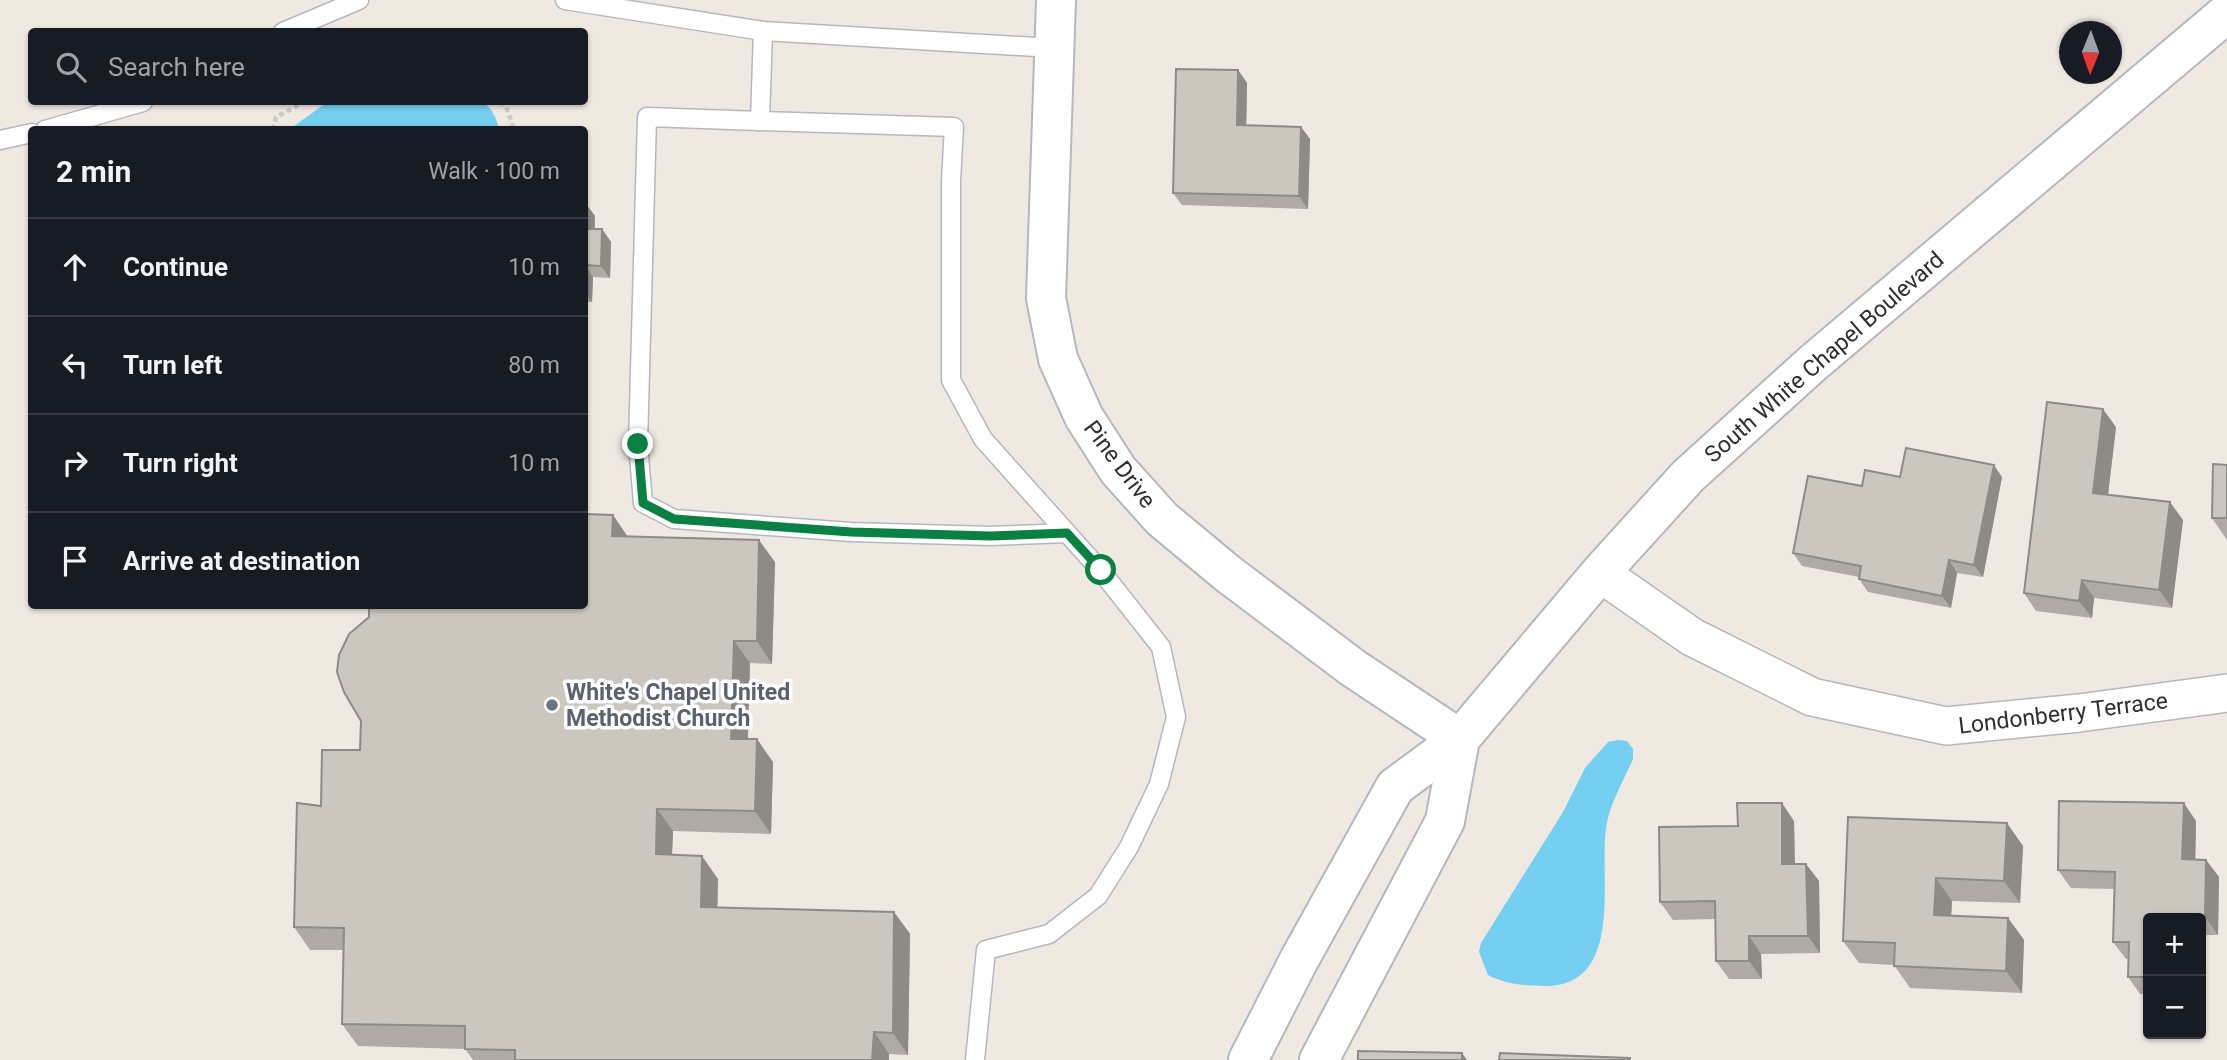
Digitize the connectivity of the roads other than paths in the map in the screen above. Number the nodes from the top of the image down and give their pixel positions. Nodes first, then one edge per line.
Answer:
1 (359, 0) edge
2 (565, 0) edge
3 (1056, 0) edge
4 (2227, 13) edge
5 (292, 28) edge
6 (763, 31) junction
7 (1054, 48) junction
8 (132, 105) edge
9 (760, 121) junction
10 (59, 126) edge
11 (28, 134) edge
12 (0, 140) edge
13 (1067, 533) junction
14 (1601, 573) junction
15 (2227, 693) edge
16 (1460, 739) junction
17 (975, 1060) edge
18 (1248, 1060) edge
19 (1320, 1060) edge

1 - 5 lane
2 - 6 lane
3 - 7 main road, Pine Drive
4 - 14 main road, South White Chapel Boulevard
6 - 7 lane
6 - 9 lane
7 - 16 main road, Pine Drive
8 - 10 lane
9 - 13 lane
9 - 13 lane
11 - 12 lane
13 - 17 lane
14 - 15 street, Londonberry Terrace
14 - 16 main road, South White Chapel Boulevard
16 - 18 main road, South White Chapel Boulevard
16 - 19 main road, South White Chapel Boulevard

